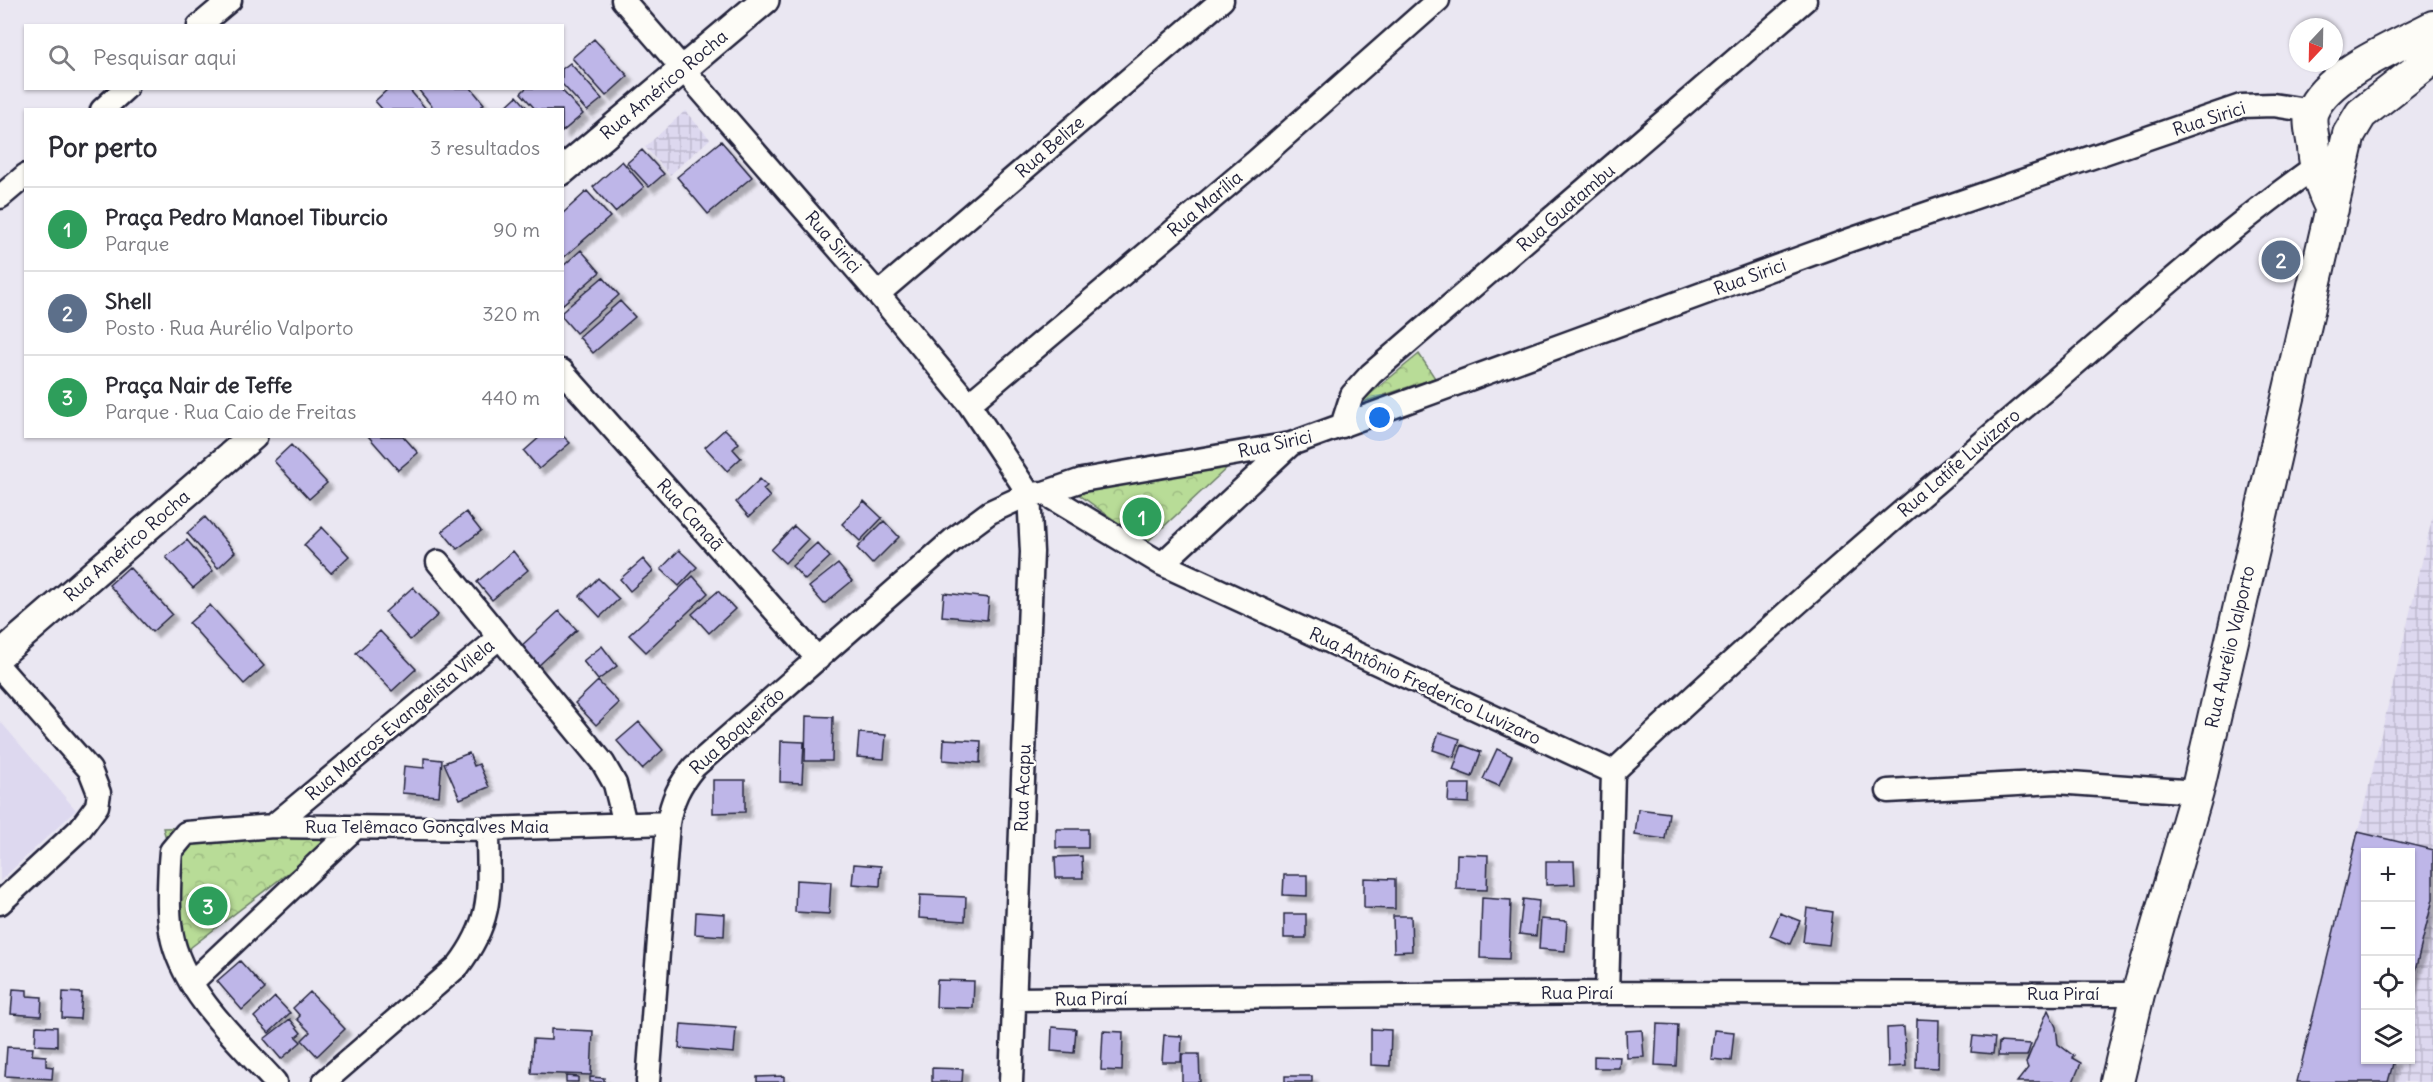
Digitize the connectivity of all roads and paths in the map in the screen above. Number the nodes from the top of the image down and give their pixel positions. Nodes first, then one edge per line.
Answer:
1 (623, 0) edge
2 (765, 0) edge
3 (1222, 0) edge
4 (1438, 0) edge
5 (1805, 0) edge
6 (2433, 27) edge
7 (2433, 58) edge
8 (682, 68) junction
9 (124, 90) edge
10 (104, 108) edge
11 (2312, 111) junction
12 (2316, 166) junction
13 (564, 169) edge
14 (24, 177) edge
15 (0, 197) edge
16 (2332, 209) junction
17 (878, 294) junction
18 (564, 373) edge
19 (969, 404) junction
20 (1342, 426) junction
21 (252, 438) edge
22 (1291, 444) junction
23 (1036, 494) junction
24 (438, 562) dead end
25 (1161, 564) junction
26 (500, 637) junction
27 (0, 655) edge
28 (818, 659) junction
29 (0, 668) edge
30 (1613, 772) junction
31 (1888, 791) dead end
32 (2197, 792) junction
33 (668, 823) junction
34 (625, 825) junction
35 (273, 826) junction
36 (356, 827) junction
37 (488, 829) junction
38 (0, 903) edge
39 (191, 983) junction
40 (1607, 993) junction
41 (2138, 994) junction
42 (1015, 999) junction
43 (275, 1082) edge
44 (324, 1082) edge
45 (648, 1082) edge
46 (1011, 1082) edge
47 (2117, 1082) edge

1 - 8 street, Rua Sirici
2 - 8 street, Rua Américo Rocha
3 - 17 street, Rua Belize
4 - 19 street, Rua Marília
5 - 20 street, Rua Guatambu
6 - 11 main road
7 - 16 main road
8 - 13 street, Rua Américo Rocha
8 - 17 street, Rua Sirici
9 - 10 street
11 - 12 main road
11 - 20 street, Rua Sirici
12 - 16 main road
12 - 30 street, Rua Latife Luvizaro
14 - 15 street
16 - 32 main road, Rua Aurélio Valporto
17 - 19 street, Rua Sirici
18 - 28 street, Rua Canaã
19 - 23 street, Rua Sirici
20 - 22 street, Rua Sirici
21 - 27 street, Rua Américo Rocha
22 - 23 street, Rua Sirici
22 - 25 street
23 - 25 street, Rua Antônio Frederico Luvizaro
23 - 28 street, Rua Boqueirão
23 - 42 street, Rua Acapu
24 - 26 street
25 - 30 street, Rua Antônio Frederico Luvizaro
26 - 34 street
26 - 35 street, Rua Marcos Evangelista Vilela
28 - 33 street, Rua Boqueirão
29 - 38 street
30 - 40 street
31 - 32 street
32 - 41 main road, Rua Aurélio Valporto
33 - 34 street, Rua Telêmaco Gonçalves Maia
33 - 45 street, Rua Boqueirão
34 - 37 street, Rua Telêmaco Gonçalves Maia
35 - 36 street, Rua Telêmaco Gonçalves Maia
35 - 39 street, Rua Telêmaco Gonçalves Maia
36 - 37 street, Rua Telêmaco Gonçalves Maia
36 - 39 street
37 - 44 street
39 - 43 street
40 - 41 street, Rua Piraí
40 - 42 street, Rua Piraí
41 - 47 main road, Rua Aurélio Valporto
42 - 46 street, Rua Acapu

